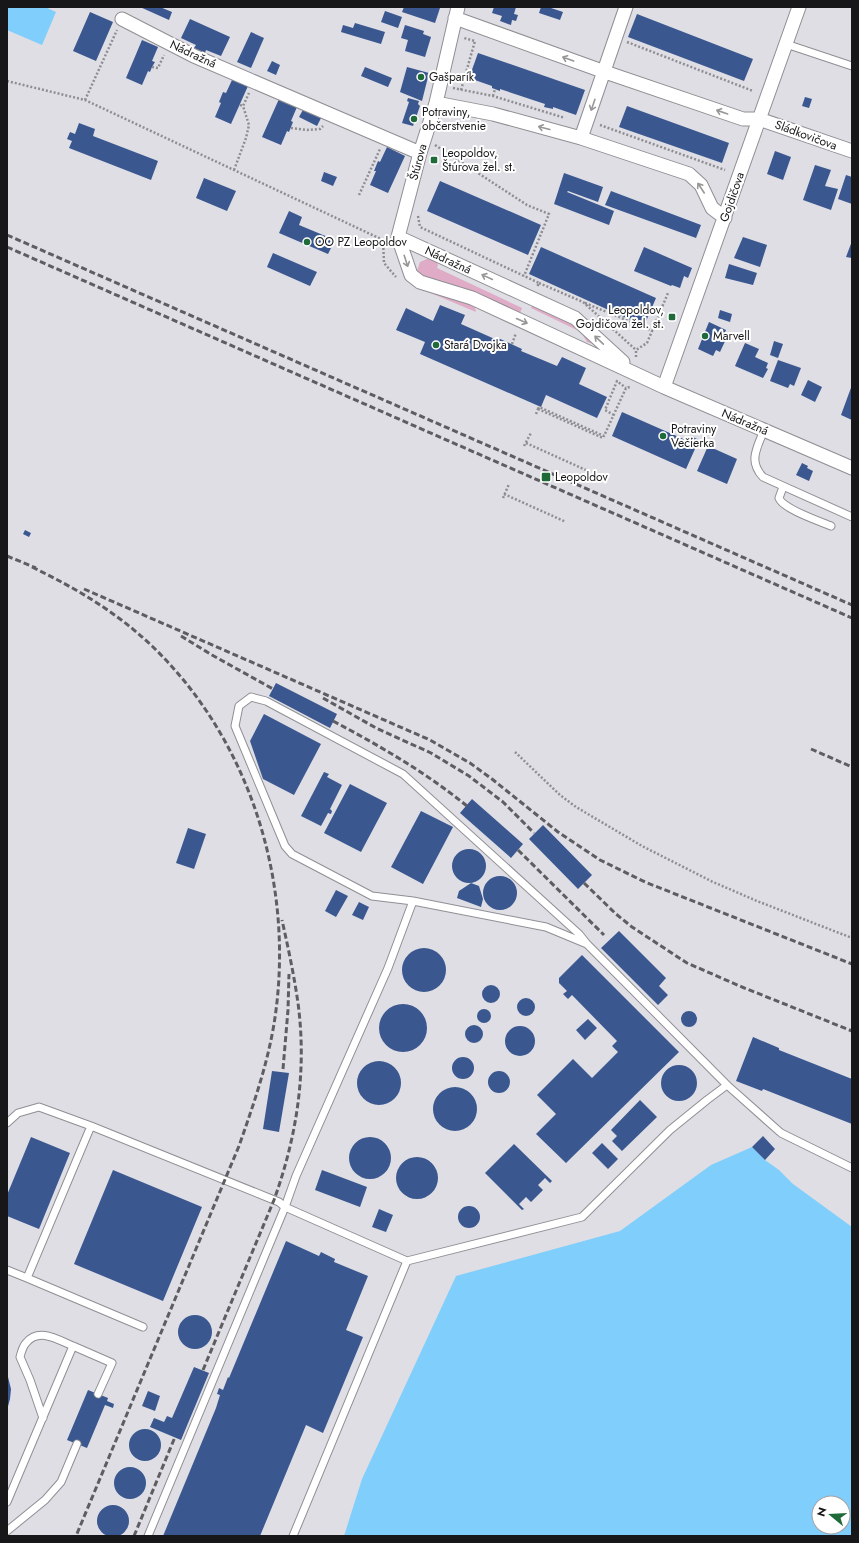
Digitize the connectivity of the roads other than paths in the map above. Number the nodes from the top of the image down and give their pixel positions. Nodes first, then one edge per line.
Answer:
1 (626, 7) edge
2 (799, 7) edge
3 (460, 16) edge
4 (122, 19) road end
5 (786, 44) junction
6 (852, 66) edge
7 (605, 72) junction
8 (441, 104) junction
9 (760, 118) junction
10 (581, 138) junction
11 (852, 151) edge
12 (420, 153) junction
13 (724, 218) junction
14 (398, 237) junction
15 (640, 374) junction
16 (664, 387) junction
17 (764, 430) junction
18 (852, 468) edge
19 (783, 487) junction
20 (852, 518) edge
21 (831, 526) dead end
22 (413, 901) junction
23 (587, 944) junction
24 (728, 1085) junction
25 (7, 1123) edge
26 (91, 1126) junction
27 (852, 1168) edge
28 (285, 1207) junction
29 (407, 1261) junction
30 (7, 1270) edge
31 (26, 1278) junction
32 (143, 1327) dead end
33 (73, 1346) junction
34 (98, 1394) dead end
35 (43, 1418) junction
36 (77, 1444) dead end
37 (7, 1502) edge
38 (7, 1531) edge
39 (148, 1536) edge
40 (293, 1536) edge

1 - 7 street
2 - 5 street, Gojdičova
7 -> 3 street
3 - 8 street, Štúrova
4 - 12 street, Nádražná
5 - 6 lane
5 - 9 street, Gojdičova
9 -> 7 street
7 -> 10 street
10 -> 8 street
8 - 12 street, Štúrova
9 - 11 street, Sládkovičova
9 - 13 street, Gojdičova
13 -> 10 street
12 - 14 street, Štúrova
13 - 16 street, Gojdičova
15 -> 14 street, Nádražná
14 -> 15 street, Nádražná
15 - 16 street, Nádražná
16 - 17 street, Nádražná
17 - 18 street, Nádražná
17 - 19 lane
19 - 20 lane
19 - 21 lane
22 - 23 lane
22 - 23 lane
22 - 28 lane
23 - 24 lane
24 - 27 lane
24 - 29 lane
25 - 26 lane
26 - 28 lane
26 - 31 lane
28 - 29 lane
28 - 39 lane
29 - 40 lane
30 - 31 lane
31 - 32 lane
33 - 34 lane
33 - 35 lane
33 - 35 lane
35 - 37 lane
36 - 38 lane

